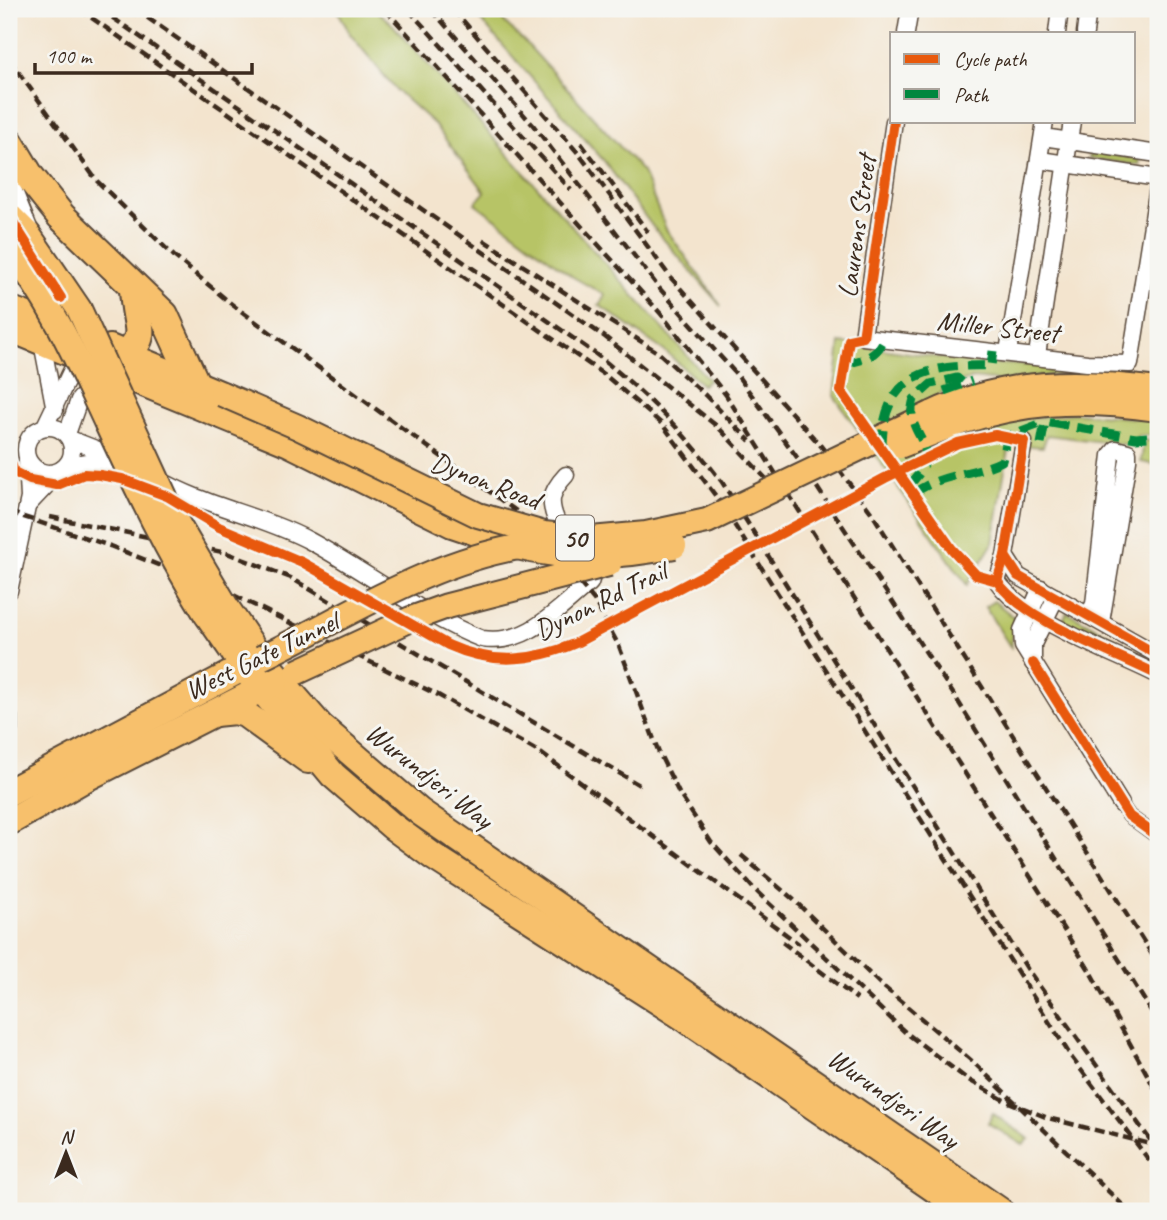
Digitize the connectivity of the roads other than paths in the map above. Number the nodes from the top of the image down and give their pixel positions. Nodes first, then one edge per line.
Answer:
1 (910, 9) edge
2 (1060, 9) edge
3 (1088, 9) edge
4 (906, 32) edge
5 (1057, 32) edge
6 (1085, 32) edge
7 (894, 122) edge
8 (1072, 122) edge
9 (1044, 129) edge
10 (1069, 141) junction
11 (9, 142) edge
12 (1158, 154) edge
13 (1040, 160) junction
14 (1065, 164) junction
15 (9, 178) edge
16 (1158, 178) edge
17 (1158, 187) edge
18 (9, 215) edge
19 (9, 248) edge
20 (134, 288) junction
21 (1017, 301) junction
22 (1045, 305) junction
23 (9, 308) edge
24 (9, 329) edge
25 (863, 337) joint
26 (42, 342) junction
27 (84, 348) junction
28 (1008, 352) junction
29 (1037, 355) junction
30 (118, 362) junction
31 (194, 381) junction
32 (1158, 390) edge
33 (217, 403) junction
34 (1158, 409) edge
35 (55, 410) junction
36 (938, 421) junction
37 (46, 426) junction
38 (68, 436) junction
39 (1024, 441) dead end
40 (27, 457) junction
41 (65, 467) junction
42 (140, 469) junction
43 (566, 475) dead end
44 (28, 505) junction
45 (559, 526) dead end
46 (591, 539) junction
47 (677, 546) junction
48 (517, 547) junction
49 (1005, 556) junction
50 (593, 573) dead end
51 (1041, 588) junction
52 (9, 591) edge
53 (1056, 597) junction
54 (1029, 610) junction
55 (1045, 619) junction
56 (1095, 619) junction
57 (1158, 655) edge
58 (252, 662) junction
59 (1033, 663) junction
60 (1158, 675) edge
61 (270, 685) junction
62 (9, 716) edge
63 (207, 716) junction
64 (9, 730) edge
65 (345, 787) junction
66 (9, 792) edge
67 (1121, 804) joint
68 (9, 822) edge
69 (1158, 837) edge
70 (967, 1211) edge
71 (1000, 1211) edge

1 - 4 street
2 - 5 street
3 - 6 street
7 - 25 street, Laurens Street
8 - 10 street
9 - 10 street
9 - 13 street
10 - 12 street
10 - 14 street
11 - 20 highway
13 - 14 street
13 - 21 street
14 - 16 street
14 - 22 street
15 - 27 street
17 - 29 street, Miller Street
18 - 58 main road, Wurundjeri Way, bridge
19 - 58 main road, Wurundjeri Way, bridge
20 - 30 highway
20 - 31 highway
21 - 22 street
21 - 28 street
22 - 29 street
23 - 27 main road, Dynon Road / 50
24 - 26 main road, Dynon Road / 50
25 - 28 street, Miller Street
26 - 27 main road, Dynon Road / 50
26 - 35 street
27 - 30 main road, Dynon Road / 50
27 - 35 street
28 - 29 street, Miller Street
30 - 31 main road, Dynon Road / 50
30 - 33 main road, Dynon Road / 50
30 - 38 street
31 - 33 main road, Dynon Road / 50
32 - 36 main road, Dynon Road / 50
33 - 46 main road, Dynon Road / 50, bridge
33 - 48 main road, Dynon Road / 50
34 - 36 main road, Dynon Road / 50
35 - 37 street
36 - 46 main road, Dynon Road / 50, bridge
36 - 47 main road, Dynon Road / 50, bridge
37 - 38 street
37 - 40 street
38 - 41 street
38 - 42 street
39 - 49 street
40 - 41 street
40 - 44 street
41 - 42 street
41 - 44 street
42 - 50 street
43 - 45 street
44 - 52 street
46 - 48 main road, West Gate Tunnel, bridge
47 - 48 main road, Dynon Road / 50, bridge
47 - 61 main road, West Gate Tunnel, bridge
48 - 58 main road, West Gate Tunnel, bridge
49 - 51 street
49 - 54 street
51 - 53 street
51 - 54 street
53 - 55 street
53 - 56 street
54 - 55 street
54 - 59 street
55 - 59 street
55 - 60 street
56 - 56 street
56 - 57 street
58 - 61 highway, Wurundjeri Way
58 - 66 highway, West Gate Tunnel
59 - 67 street
61 - 63 highway, West Gate Tunnel
61 - 65 highway, Wurundjeri Way
61 - 71 highway, Wurundjeri Way
62 - 64 street
63 - 65 highway
63 - 68 highway, West Gate Tunnel
65 - 70 highway, Wurundjeri Way
67 - 69 street

